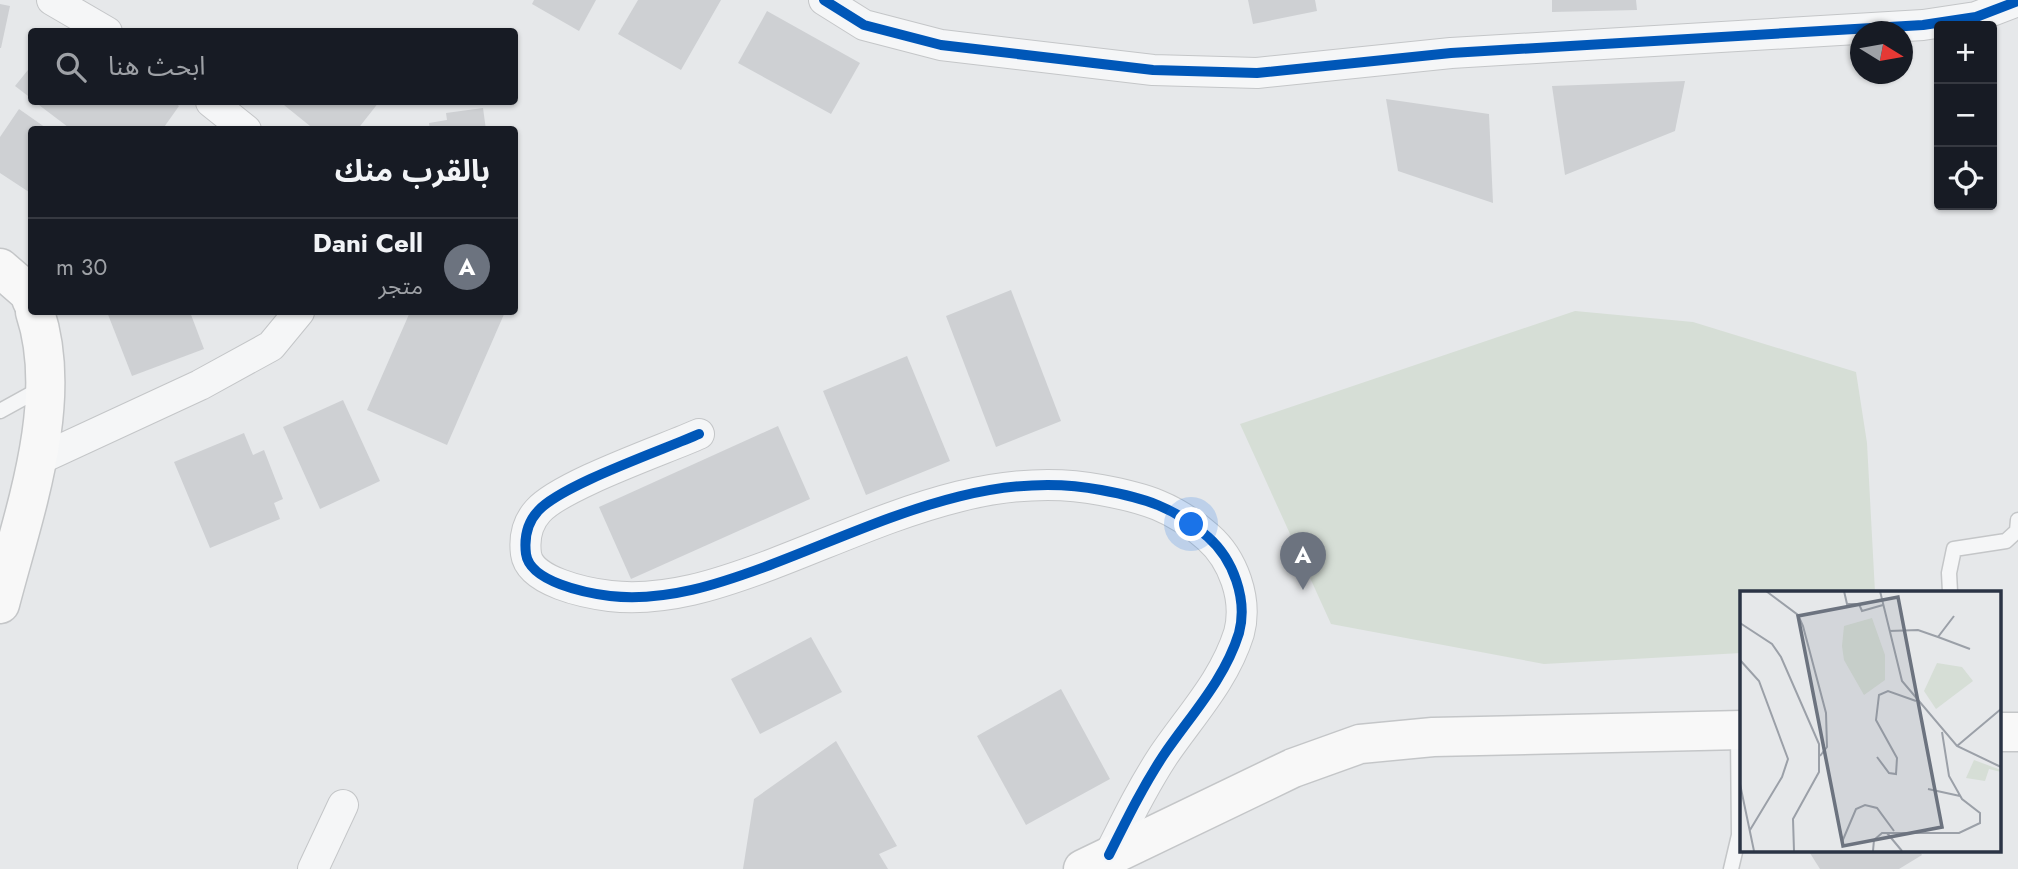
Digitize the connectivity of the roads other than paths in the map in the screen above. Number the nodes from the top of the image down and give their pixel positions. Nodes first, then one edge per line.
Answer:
1 (52, 0) edge
2 (824, 0) edge
3 (2018, 2) edge
4 (100, 28) edge
5 (215, 105) edge
6 (241, 126) edge
7 (0, 268) edge
8 (28, 292) edge
9 (36, 315) edge
10 (297, 315) edge
11 (45, 387) junction
12 (0, 411) edge
13 (699, 434) dead end
14 (37, 460) junction
15 (2018, 520) edge
16 (1950, 591) edge
17 (0, 604) edge
18 (1740, 730) edge
19 (2018, 732) edge
20 (2000, 733) edge
21 (343, 805) dead end
22 (1096, 862) edge
23 (313, 869) edge
24 (1731, 869) edge

1 - 4 street
2 - 3 street
5 - 6 street
7 - 8 main road
9 - 11 main road
10 - 14 street
11 - 12 lane
11 - 14 main road
13 - 22 street
14 - 17 main road
15 - 16 lane
18 - 22 main road
18 - 24 lane
19 - 20 main road
21 - 23 street

